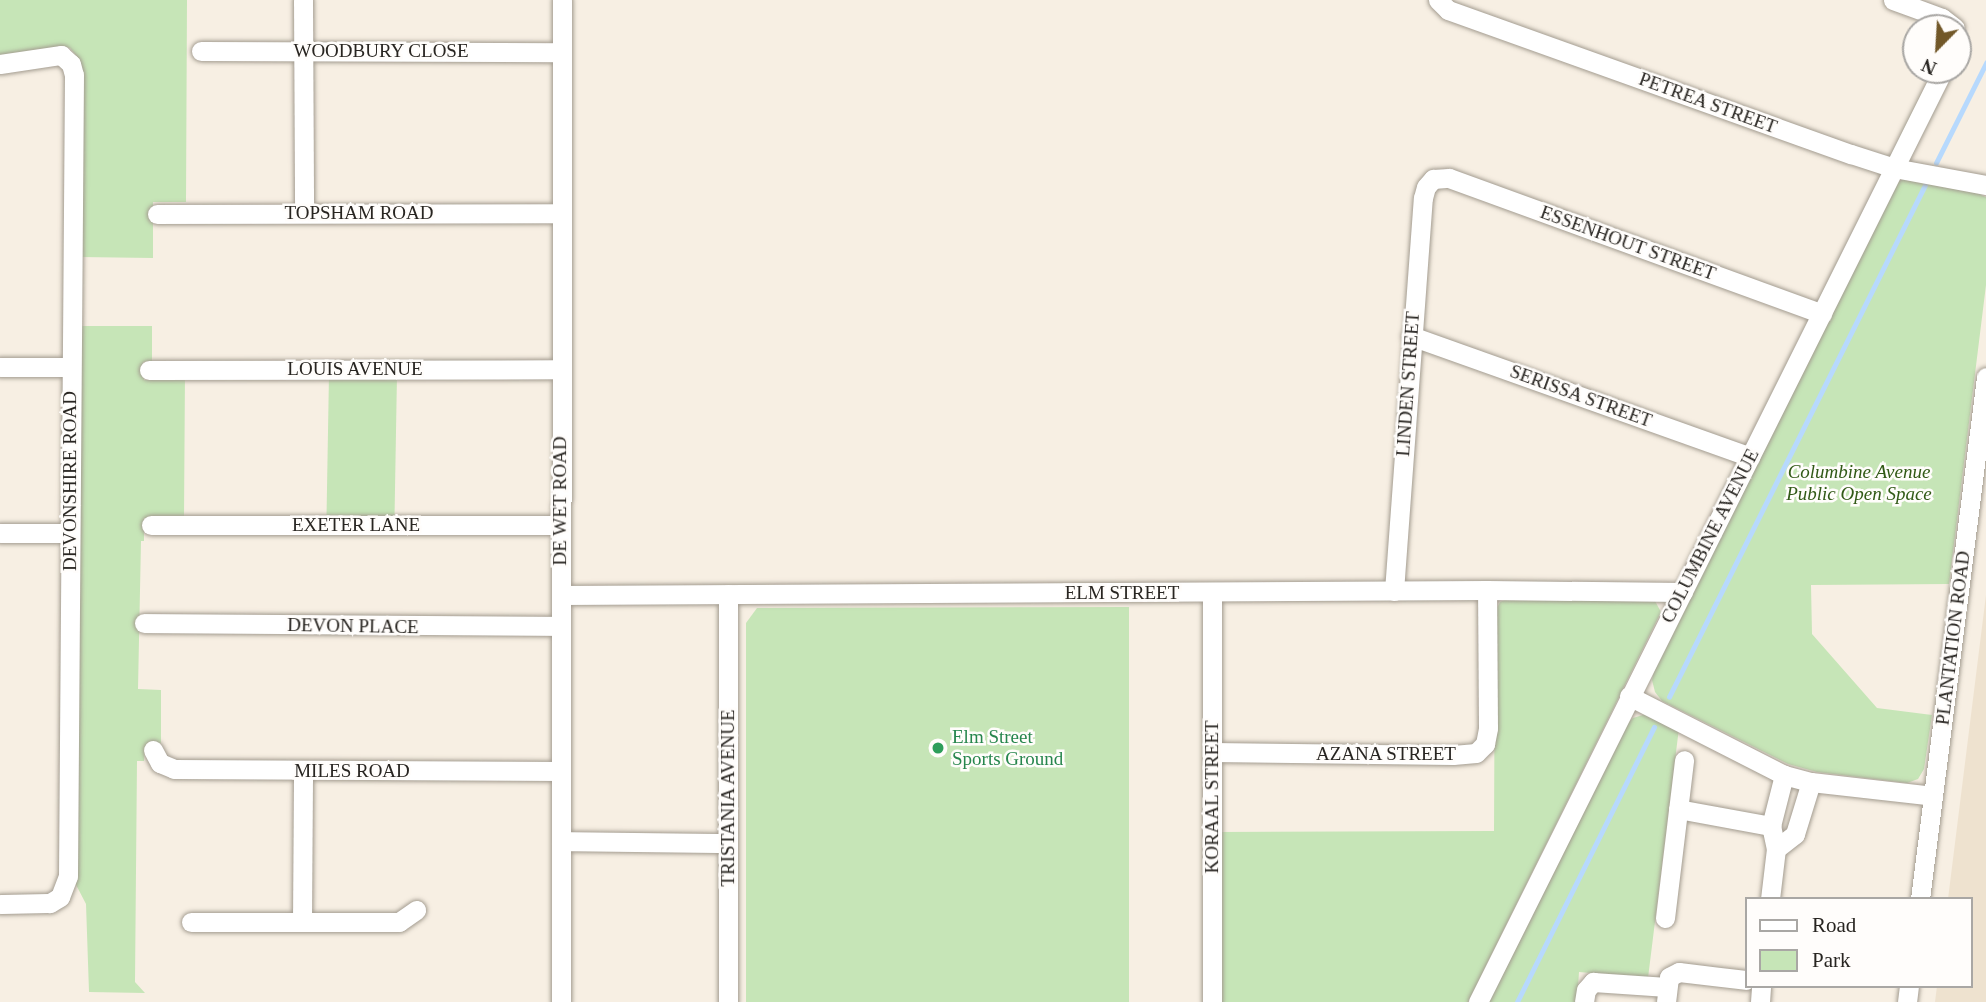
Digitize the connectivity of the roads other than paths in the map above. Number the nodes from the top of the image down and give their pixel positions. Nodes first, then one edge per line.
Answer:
1 (303, 0) edge
2 (562, 0) edge
3 (1438, 0) edge
4 (1893, 0) edge
5 (1931, 14) edge
6 (201, 51) dead end
7 (303, 51) junction
8 (561, 52) junction
9 (0, 64) edge
10 (1936, 84) edge
11 (1894, 169) junction
12 (1433, 179) joint
13 (1986, 185) edge
14 (304, 213) junction
15 (561, 213) junction
16 (157, 214) dead end
17 (1822, 314) junction
18 (1411, 336) junction
19 (0, 367) edge
20 (71, 367) junction
21 (560, 369) junction
22 (149, 370) dead end
23 (1986, 377) edge
24 (1750, 457) junction
25 (151, 525) dead end
26 (560, 525) junction
27 (0, 533) edge
28 (69, 533) junction
29 (1487, 590) junction
30 (1394, 591) junction
31 (1212, 592) junction
32 (1683, 592) junction
33 (728, 594) junction
34 (561, 595) junction
35 (144, 623) dead end
36 (561, 626) junction
37 (1629, 696) junction
38 (153, 750) dead end
39 (1212, 752) junction
40 (1684, 760) dead end
41 (303, 771) junction
42 (561, 771) junction
43 (1784, 775) junction
44 (1811, 782) junction
45 (1933, 796) junction
46 (1678, 809) junction
47 (1772, 827) junction
48 (561, 841) junction
49 (728, 843) junction
50 (1776, 849) junction
51 (1770, 897) edge
52 (1920, 897) edge
53 (0, 904) edge
54 (416, 910) dead end
55 (1665, 918) dead end
56 (191, 922) dead end
57 (302, 922) junction
58 (1744, 980) edge
59 (1666, 994) edge
60 (561, 1002) edge
61 (728, 1002) edge
62 (1212, 1002) edge
63 (1478, 1002) edge
64 (1584, 1002) edge

1 - 7 street
2 - 8 street, DE WET ROAD
3 - 11 street, PETREA STREET
4 - 5 street
6 - 7 street, WOODBURY CLOSE
7 - 8 street, WOODBURY CLOSE
7 - 14 street
8 - 15 street, DE WET ROAD
9 - 20 street, DEVONSHIRE ROAD
10 - 11 street, COLUMBINE AVENUE
11 - 13 street, PETREA STREET
11 - 17 street, COLUMBINE AVENUE
12 - 17 street, ESSENHOUT STREET
12 - 18 street, LINDEN STREET
14 - 15 street, TOPSHAM ROAD
14 - 16 street, TOPSHAM ROAD
15 - 21 street, DE WET ROAD
17 - 24 street, COLUMBINE AVENUE
18 - 24 street, SERISSA STREET
18 - 30 street, LINDEN STREET
19 - 20 street
20 - 28 street, DEVONSHIRE ROAD
21 - 22 street, LOUIS AVENUE
21 - 26 street, DE WET ROAD
23 - 45 street, PLANTATION ROAD
24 - 32 street, COLUMBINE AVENUE
25 - 26 street, EXETER LANE
26 - 34 street, DE WET ROAD
27 - 28 street
28 - 53 street, DEVONSHIRE ROAD
29 - 30 street, ELM STREET
29 - 32 street, ELM STREET
29 - 39 street, AZANA STREET
30 - 31 street, ELM STREET
31 - 33 street, ELM STREET
31 - 39 street, KORAAL STREET
32 - 37 street, COLUMBINE AVENUE
33 - 34 street, ELM STREET
33 - 49 street, TRISTANIA AVENUE
34 - 36 street, DE WET ROAD
35 - 36 street, DEVON PLACE
36 - 42 street, DE WET ROAD
37 - 43 street
37 - 63 street, COLUMBINE AVENUE
38 - 41 street, MILES ROAD
39 - 62 street, KORAAL STREET
40 - 46 street
41 - 42 street, MILES ROAD
41 - 57 street
42 - 48 street, DE WET ROAD
43 - 44 street
43 - 47 street
44 - 45 street
44 - 50 street
45 - 52 street, PLANTATION ROAD
46 - 47 street
46 - 55 street
47 - 50 street
48 - 49 street
48 - 60 street, DE WET ROAD
49 - 61 street, TRISTANIA AVENUE
50 - 51 street
54 - 57 street
56 - 57 street
58 - 59 street
59 - 64 street

